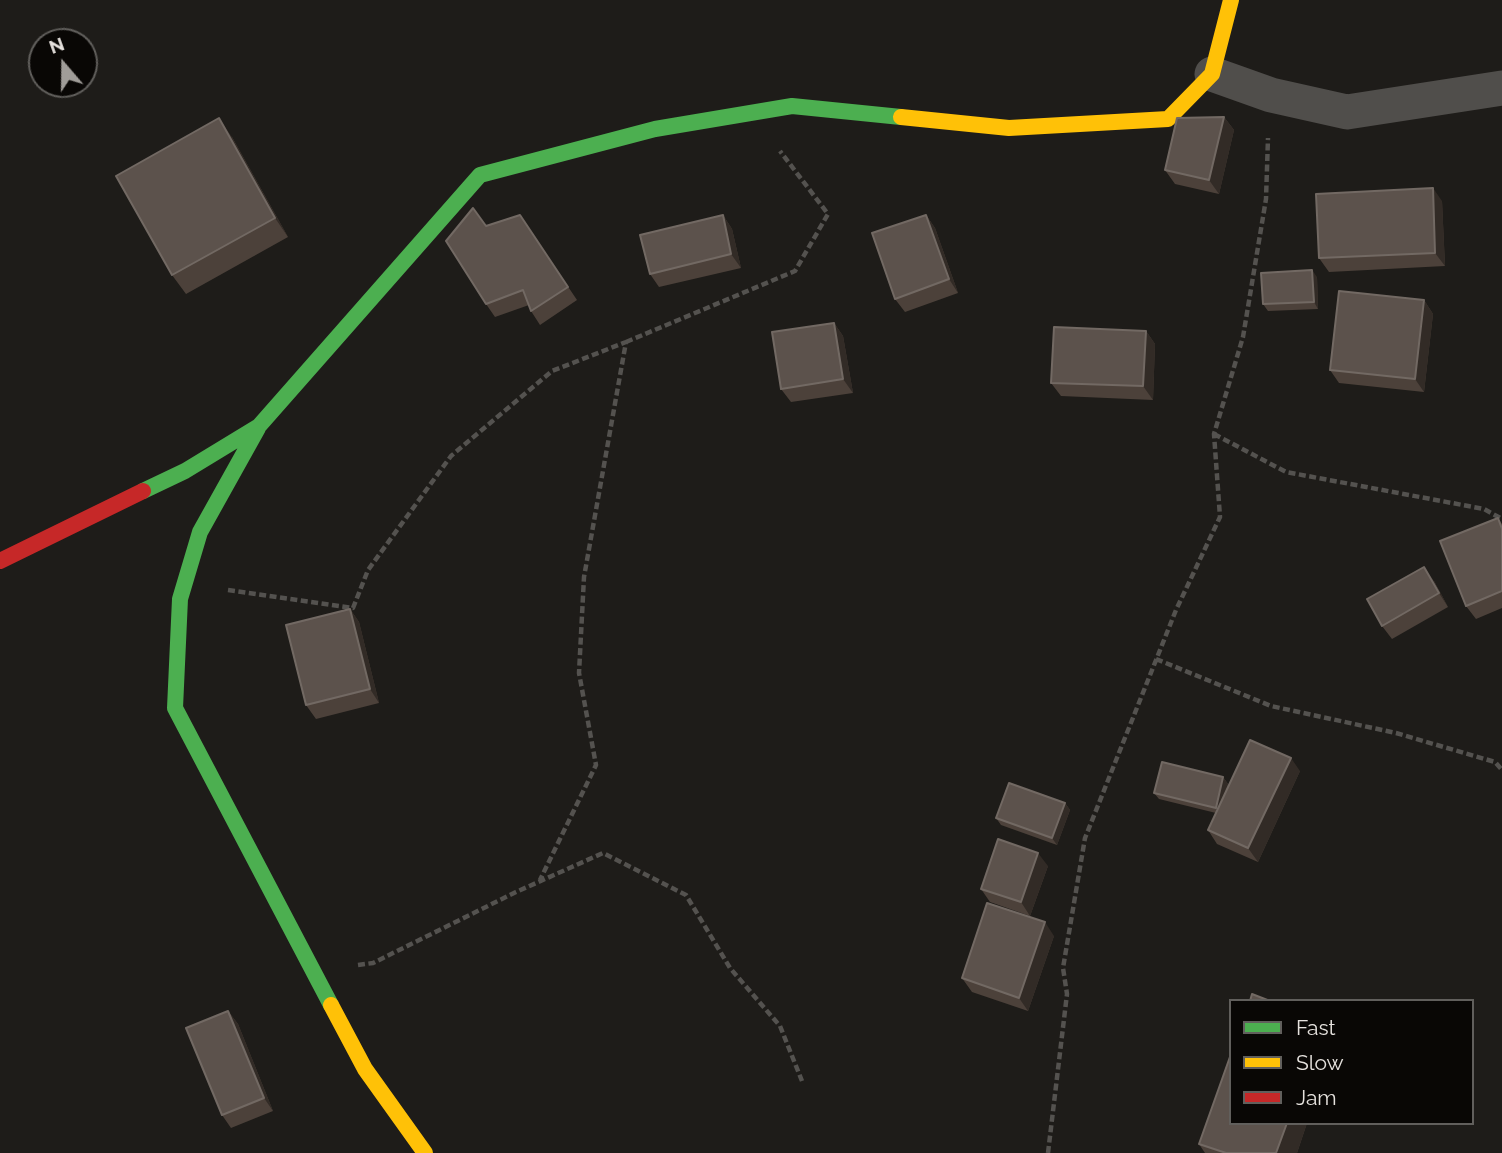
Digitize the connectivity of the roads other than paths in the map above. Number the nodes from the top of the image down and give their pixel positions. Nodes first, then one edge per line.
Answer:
1 (1231, 0) edge
2 (1212, 74) junction
3 (1502, 88) edge
4 (260, 426) junction
5 (0, 562) edge
6 (425, 1153) edge

1 - 2 street
2 - 3 street
2 - 4 street
4 - 5 street
4 - 6 street

